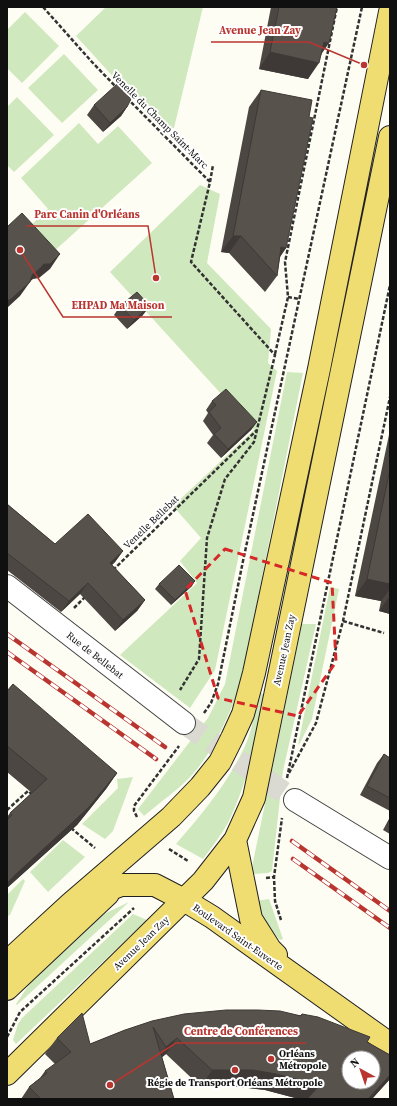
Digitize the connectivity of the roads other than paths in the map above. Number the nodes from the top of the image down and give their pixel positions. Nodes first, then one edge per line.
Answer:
1 (390, 12) edge
2 (390, 137) edge
3 (7, 586) edge
4 (185, 716) tunnel mouth
5 (200, 787) junction
6 (288, 800) tunnel mouth
7 (235, 840) junction
8 (390, 858) edge
9 (114, 888) junction
10 (184, 900) junction
11 (70, 904) junction
12 (7, 962) edge
13 (305, 984) junction
14 (7, 989) edge
15 (390, 1044) edge
16 (7, 1074) edge

1 - 5 main road
2 - 7 main road, Avenue Jean Zay
3 - 4 street, Rue de Bellebat
5 - 9 main road
5 - 11 main road
6 - 8 street
7 - 10 main road, Avenue Jean Zay
7 - 13 main road
9 - 10 main road, Boulevard Saint-Euverte
9 - 11 main road, Boulevard Saint-Euverte
9 - 14 main road
10 - 13 main road, Boulevard Saint-Euverte
10 - 16 main road, Avenue Jean Zay
11 - 12 main road
13 - 15 main road, Boulevard Saint-Euverte

